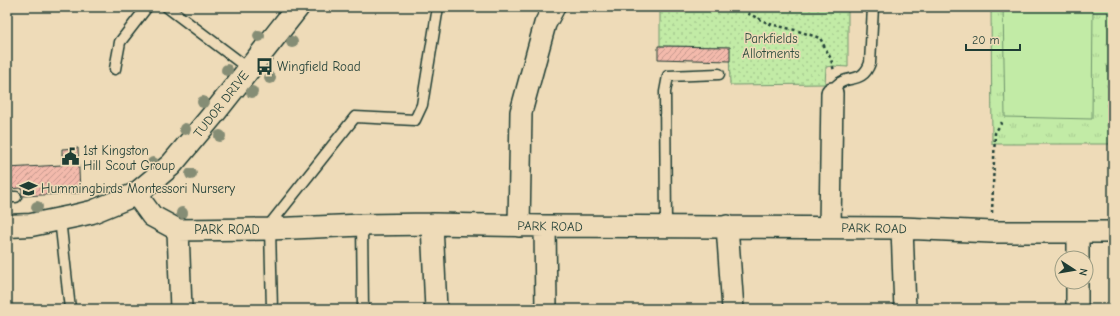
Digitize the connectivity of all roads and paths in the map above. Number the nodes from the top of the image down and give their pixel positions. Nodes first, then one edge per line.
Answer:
1 (147, 7) edge
2 (167, 7) edge
3 (298, 7) edge
4 (438, 7) edge
5 (554, 7) edge
6 (746, 7) edge
7 (873, 7) edge
8 (115, 69) dead end
9 (249, 69) junction
10 (719, 74) dead end
11 (835, 89) junction
12 (1002, 122) dead end
13 (136, 194) junction
14 (60, 219) junction
15 (432, 224) junction
16 (362, 225) junction
17 (7, 226) edge
18 (519, 226) junction
19 (545, 226) junction
20 (666, 226) junction
21 (727, 226) junction
22 (830, 228) junction
23 (902, 228) junction
24 (268, 229) junction
25 (178, 230) junction
26 (992, 232) junction
27 (1113, 232) edge
28 (1078, 233) junction
29 (1078, 250) edge
30 (1077, 290) edge
31 (70, 309) edge
32 (181, 309) edge
33 (272, 309) edge
34 (363, 309) edge
35 (436, 309) edge
36 (546, 309) edge
37 (733, 309) edge
38 (905, 309) edge
39 (1077, 309) edge

1 - 8 lane
2 - 9 lane
3 - 9 street, TUDOR DRIVE
4 - 24 lane
5 - 18 street
6 - 11 path
7 - 11 lane
9 - 13 street, TUDOR DRIVE
10 - 20 lane
11 - 22 street
12 - 26 path
13 - 14 street
13 - 25 street, PARK ROAD
14 - 17 street
14 - 31 lane
15 - 16 street, PARK ROAD
15 - 18 street, PARK ROAD
15 - 35 street
16 - 24 street, PARK ROAD
16 - 34 lane
18 - 19 street, PARK ROAD
19 - 20 street, PARK ROAD
19 - 36 street
20 - 21 street, PARK ROAD
21 - 22 street, PARK ROAD
21 - 37 street
22 - 23 street, PARK ROAD
23 - 26 street, PARK ROAD
23 - 38 street
24 - 25 street, PARK ROAD
24 - 33 lane
25 - 32 street
26 - 28 street, PARK ROAD
27 - 28 street, PARK ROAD
28 - 29 street
30 - 39 street

